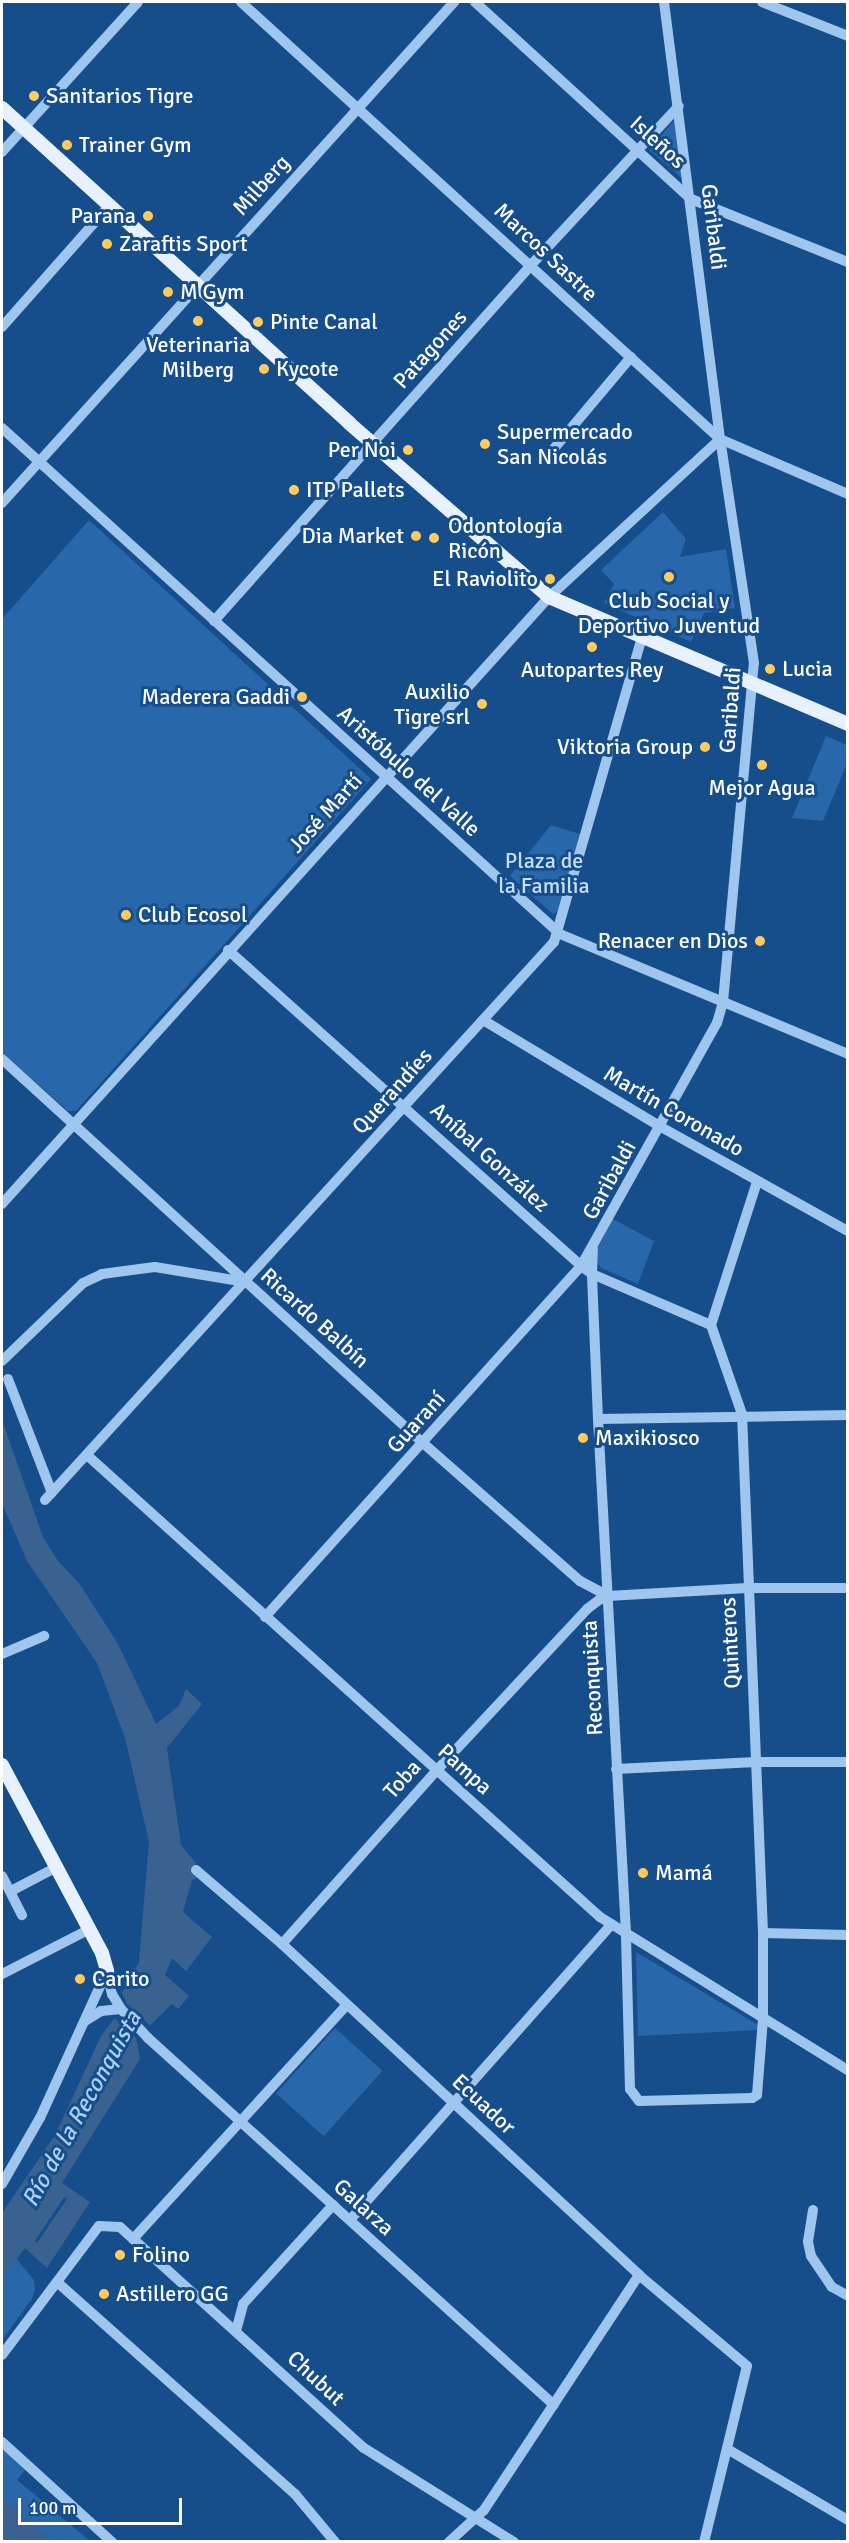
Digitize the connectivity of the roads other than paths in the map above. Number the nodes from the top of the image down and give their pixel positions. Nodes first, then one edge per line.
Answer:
1 (138, 2) edge
2 (241, 2) edge
3 (454, 2) edge
4 (475, 2) edge
5 (664, 2) edge
6 (762, 2) edge
7 (848, 36) edge
8 (679, 106) junction
9 (358, 107) junction
10 (2, 108) edge
11 (24, 128) junction
12 (638, 150) junction
13 (2, 152) edge
14 (691, 198) junction
15 (109, 206) junction
16 (848, 262) edge
17 (531, 265) junction
18 (196, 286) junction
19 (2, 327) edge
20 (631, 357) junction
21 (2, 428) edge
22 (720, 439) junction
23 (372, 443) junction
24 (546, 458) dead end
25 (38, 461) junction
26 (848, 494) edge
27 (2, 503) edge
28 (549, 597) junction
29 (214, 621) junction
30 (642, 637) junction
31 (753, 684) junction
32 (848, 724) edge
33 (386, 774) junction
34 (560, 934) junction
35 (228, 950) junction
36 (723, 1002) junction
37 (483, 1020) junction
38 (848, 1054) edge
39 (2, 1059) edge
40 (405, 1105) junction
41 (72, 1123) junction
42 (661, 1127) junction
43 (757, 1182) junction
44 (2, 1204) edge
45 (848, 1231) edge
46 (593, 1250) junction
47 (581, 1266) junction
48 (592, 1274) junction
49 (247, 1282) junction
50 (711, 1325) junction
51 (2, 1361) edge
52 (8, 1379) dead end
53 (848, 1406) edge
54 (742, 1414) junction
55 (847, 1415) edge
56 (598, 1419) junction
57 (423, 1443) junction
58 (88, 1456) junction
59 (747, 1588) junction
60 (848, 1588) edge
61 (608, 1596) junction
62 (265, 1617) junction
63 (44, 1636) dead end
64 (2, 1654) edge
65 (756, 1762) junction
66 (848, 1762) edge
67 (2, 1765) edge
68 (616, 1769) junction
69 (437, 1770) junction
70 (57, 1867) junction
71 (196, 1870) dead end
72 (2, 1876) edge
73 (10, 1891) junction
74 (22, 1915) dead end
75 (612, 1924) junction
76 (90, 1929) junction
77 (626, 1933) junction
78 (763, 1934) junction
79 (848, 1935) edge
80 (282, 1944) junction
81 (107, 1971) junction
82 (2, 1974) edge
83 (347, 2005) junction
84 (121, 2009) junction
85 (763, 2019) junction
86 (84, 2022) junction
87 (848, 2070) edge
88 (757, 2094) joint
89 (453, 2102) junction
90 (239, 2122) junction
91 (2, 2184) edge
92 (333, 2205) junction
93 (813, 2210) dead end
94 (350, 2220) junction
95 (133, 2239) junction
96 (639, 2275) junction
97 (57, 2282) junction
98 (848, 2296) edge
99 (236, 2331) junction
100 (2, 2355) edge
101 (554, 2405) junction
102 (2, 2442) edge
103 (729, 2450) junction
104 (474, 2518) junction
105 (848, 2520) edge
106 (112, 2541) edge
107 (335, 2541) edge
108 (449, 2541) edge
109 (514, 2541) edge
110 (704, 2541) edge

1 - 11 street
2 - 9 street, Marcos Sastre
3 - 9 street, Milberg
4 - 12 street, Isleños
5 - 8 street, Garibaldi
6 - 7 street
8 - 12 street, Patagones
8 - 14 street, Garibaldi
9 - 17 street, Marcos Sastre
9 - 18 street, Milberg
10 - 11 main road
11 - 13 street
11 - 15 main road
12 - 14 street, Isleños
12 - 17 street, Patagones
14 - 16 street, Isleños
14 - 22 street, Garibaldi
15 - 18 main road
15 - 19 street
17 - 20 street, Marcos Sastre
17 - 23 street, Patagones
18 - 23 main road
18 - 25 street, Milberg
20 - 22 street, Marcos Sastre
20 - 24 street
21 - 25 street, Aristóbulo del Valle
22 - 26 street, Marcos Sastre
22 - 28 street, José Martí
22 - 31 street, Garibaldi
23 - 28 main road
23 - 29 street, Patagones
25 - 27 street, Milberg
25 - 29 street, Aristóbulo del Valle
28 - 30 main road
28 - 33 street, José Martí
29 - 33 street, Aristóbulo del Valle
30 - 31 main road
30 - 34 street, Querandíes
31 - 32 main road
31 - 36 street, Garibaldi
33 - 34 street, Aristóbulo del Valle
33 - 35 street, José Martí
34 - 36 street, Aristóbulo del Valle
34 - 37 street, Querandíes
35 - 40 street, Aníbal González
35 - 41 street, José Martí
36 - 38 street, Aristóbulo del Valle
36 - 42 street, Garibaldi
37 - 40 street, Querandíes
37 - 42 street, Martín Coronado
39 - 41 street, Ricardo Balbín
40 - 47 street, Aníbal González
40 - 49 street, Querandíes
41 - 44 street, José Martí
41 - 49 street, Ricardo Balbín
42 - 43 street, Martín Coronado
42 - 46 street, Garibaldi
43 - 45 street, Martín Coronado
43 - 50 street
46 - 47 street, Guaraní
46 - 48 street, Reconquista
47 - 48 street, Aníbal González
47 - 57 street, Guaraní
48 - 50 street
48 - 56 street, Reconquista
49 - 51 street
49 - 57 street, Ricardo Balbín
49 - 58 street, Querandíes
50 - 54 street, Quinteros
52 - 58 street, Querandíes
53 - 55 street
54 - 55 street
54 - 56 street
54 - 59 street, Quinteros
56 - 61 street, Reconquista
57 - 61 street, Ricardo Balbín
57 - 62 street, Guaraní
58 - 62 street, Pampa
59 - 60 street
59 - 61 street
59 - 65 street, Quinteros
61 - 68 street, Reconquista
61 - 69 street, Toba
62 - 69 street, Pampa
63 - 64 street
65 - 66 street
65 - 68 street
65 - 78 street, Quinteros
67 - 70 main road
68 - 77 street, Reconquista
69 - 75 street, Pampa
69 - 80 street, Toba
70 - 73 street
70 - 76 main road
71 - 80 street, Ecuador
72 - 73 street
73 - 74 street
75 - 77 street, Pampa
75 - 89 street
76 - 81 main road
76 - 82 street
77 - 85 street, Pampa
77 - 88 street, Reconquista
78 - 79 street
78 - 85 street, Quinteros
80 - 83 street, Ecuador
81 - 84 street, Galarza
81 - 86 street
83 - 89 street, Ecuador
83 - 90 street
84 - 86 street
84 - 90 street, Galarza
85 - 87 street, Pampa
85 - 88 street, Quinteros
86 - 91 street
89 - 94 street
89 - 96 street, Ecuador
90 - 92 street, Galarza
90 - 95 street
92 - 94 street, Galarza
92 - 99 street
93 - 98 street
94 - 101 street, Galarza
95 - 97 street, Chubut
95 - 99 street, Chubut
96 - 101 street
96 - 103 street, Ecuador
97 - 100 street
97 - 107 street
99 - 104 street, Chubut
101 - 104 street
102 - 106 street
103 - 105 street
103 - 110 street
104 - 108 street
104 - 109 street, Chubut

